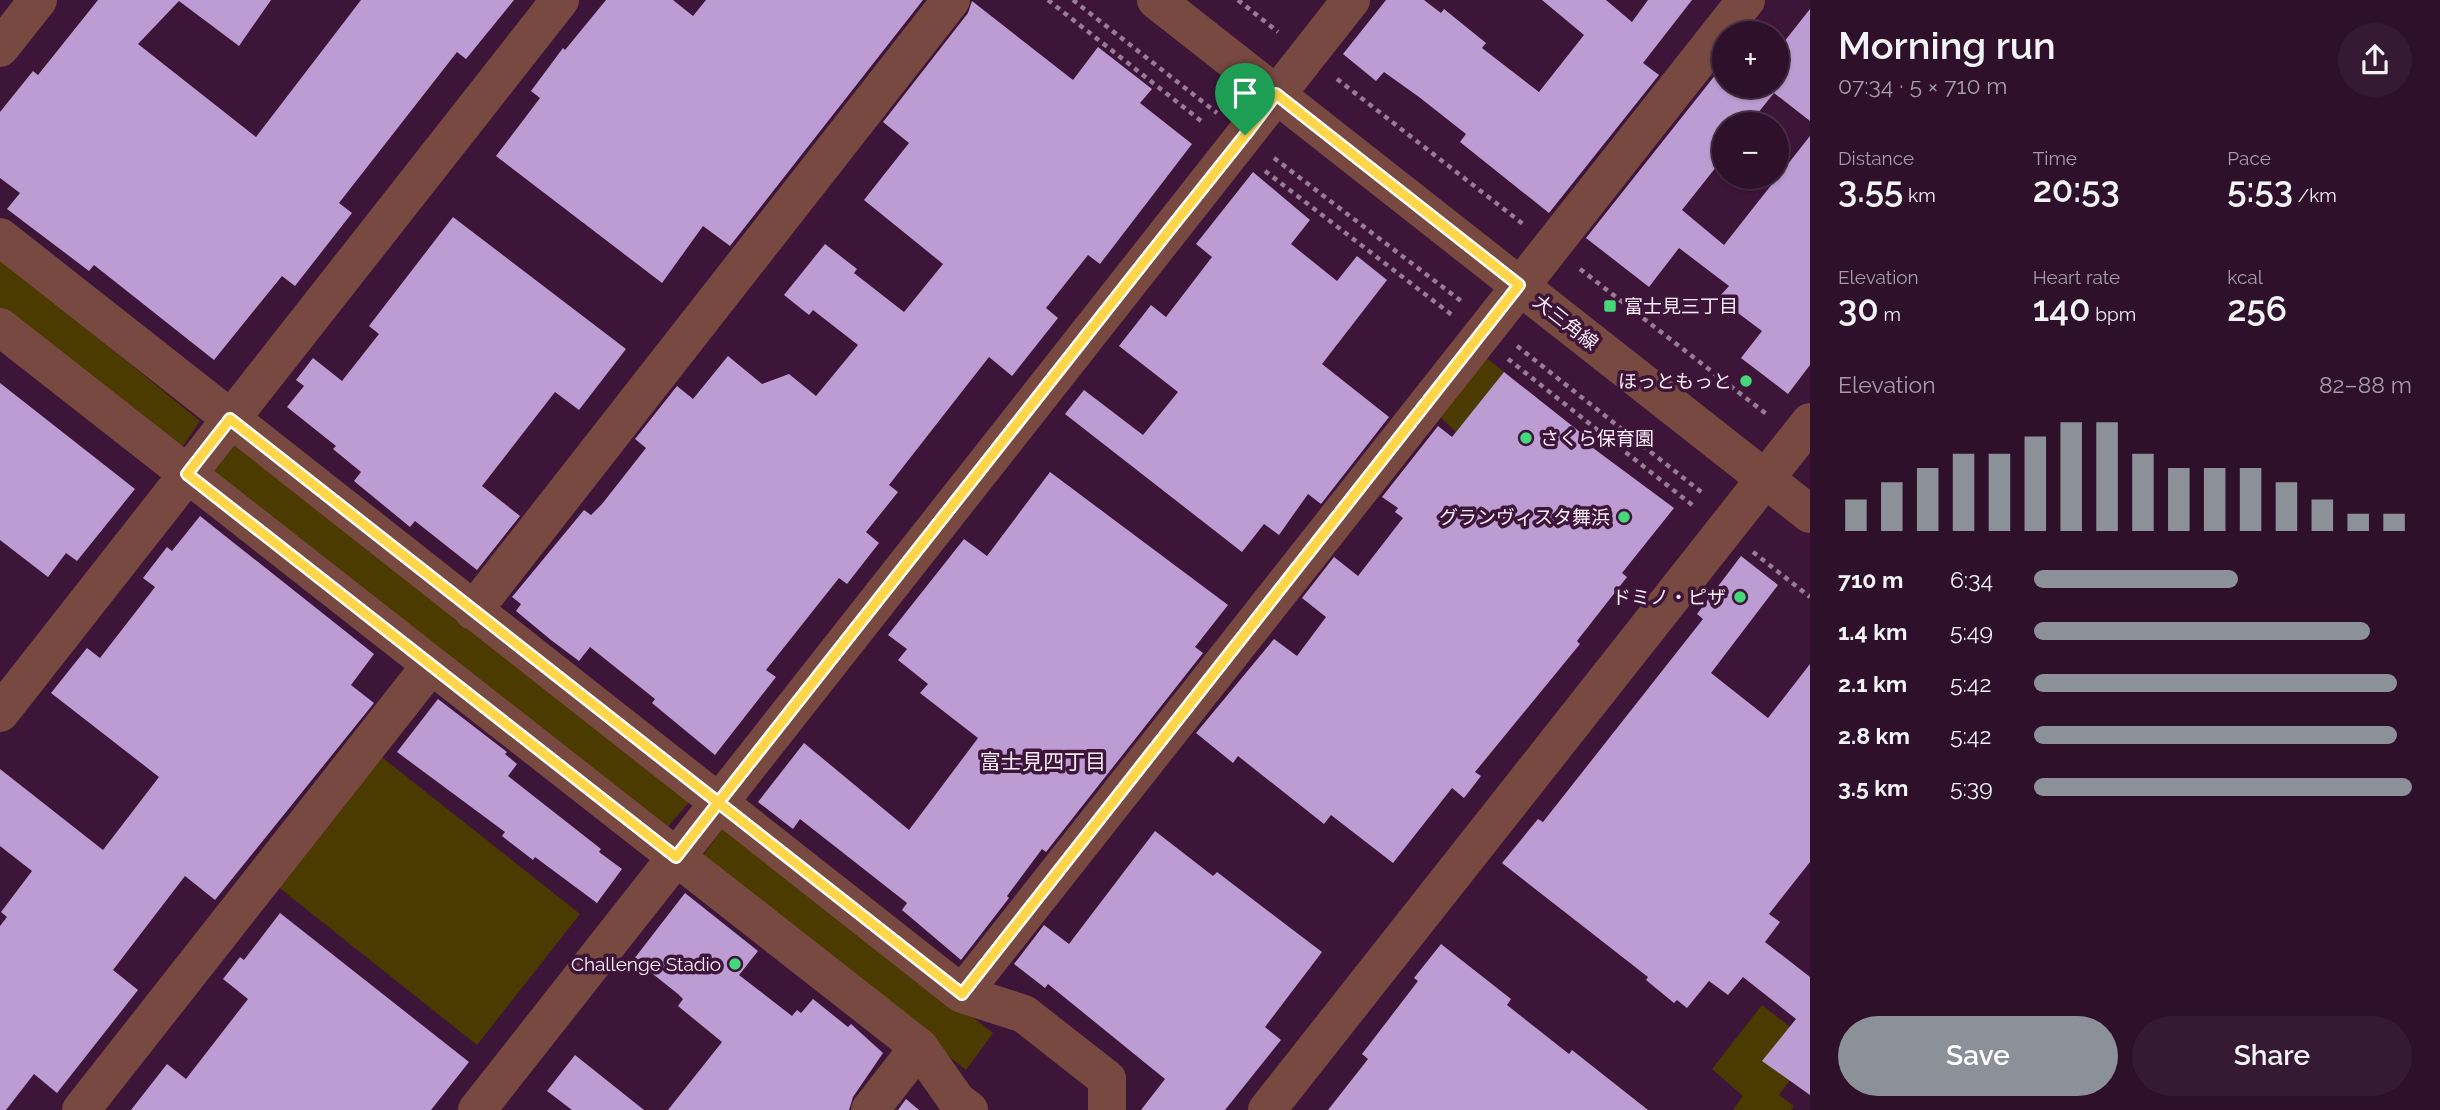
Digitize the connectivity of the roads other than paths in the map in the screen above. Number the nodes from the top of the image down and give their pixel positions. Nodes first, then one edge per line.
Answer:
1 (38, 0) edge
2 (559, 0) edge
3 (951, 0) edge
4 (1156, 0) edge
5 (1351, 0) edge
6 (1746, 0) edge
7 (0, 48) edge
8 (1276, 94) junction
9 (0, 237) edge
10 (1519, 285) junction
11 (0, 327) edge
12 (230, 419) junction
13 (1810, 422) edge
14 (187, 474) junction
15 (1765, 480) junction
16 (1810, 514) edge
17 (473, 611) junction
18 (431, 665) junction
19 (0, 713) edge
20 (718, 803) junction
21 (676, 857) junction
22 (962, 994) junction
23 (919, 1047) junction
24 (81, 1110) edge
25 (477, 1110) edge
26 (870, 1110) edge
27 (969, 1110) edge
28 (1107, 1110) edge
29 (1267, 1110) edge

1 - 7 street
2 - 12 street
3 - 17 street
4 - 8 street, 大三角線
5 - 8 street
6 - 10 street
8 - 10 street, 大三角線
8 - 20 street
9 - 12 street
10 - 15 street, 大三角線
10 - 22 street
11 - 14 street
12 - 14 street
12 - 17 street
13 - 15 street
14 - 18 street
14 - 19 street
15 - 16 street, 大三角線
15 - 29 street
17 - 20 street
18 - 21 street
18 - 24 street
20 - 21 street
20 - 22 street
21 - 23 street
21 - 25 street
22 - 28 street
23 - 26 street
23 - 27 street

